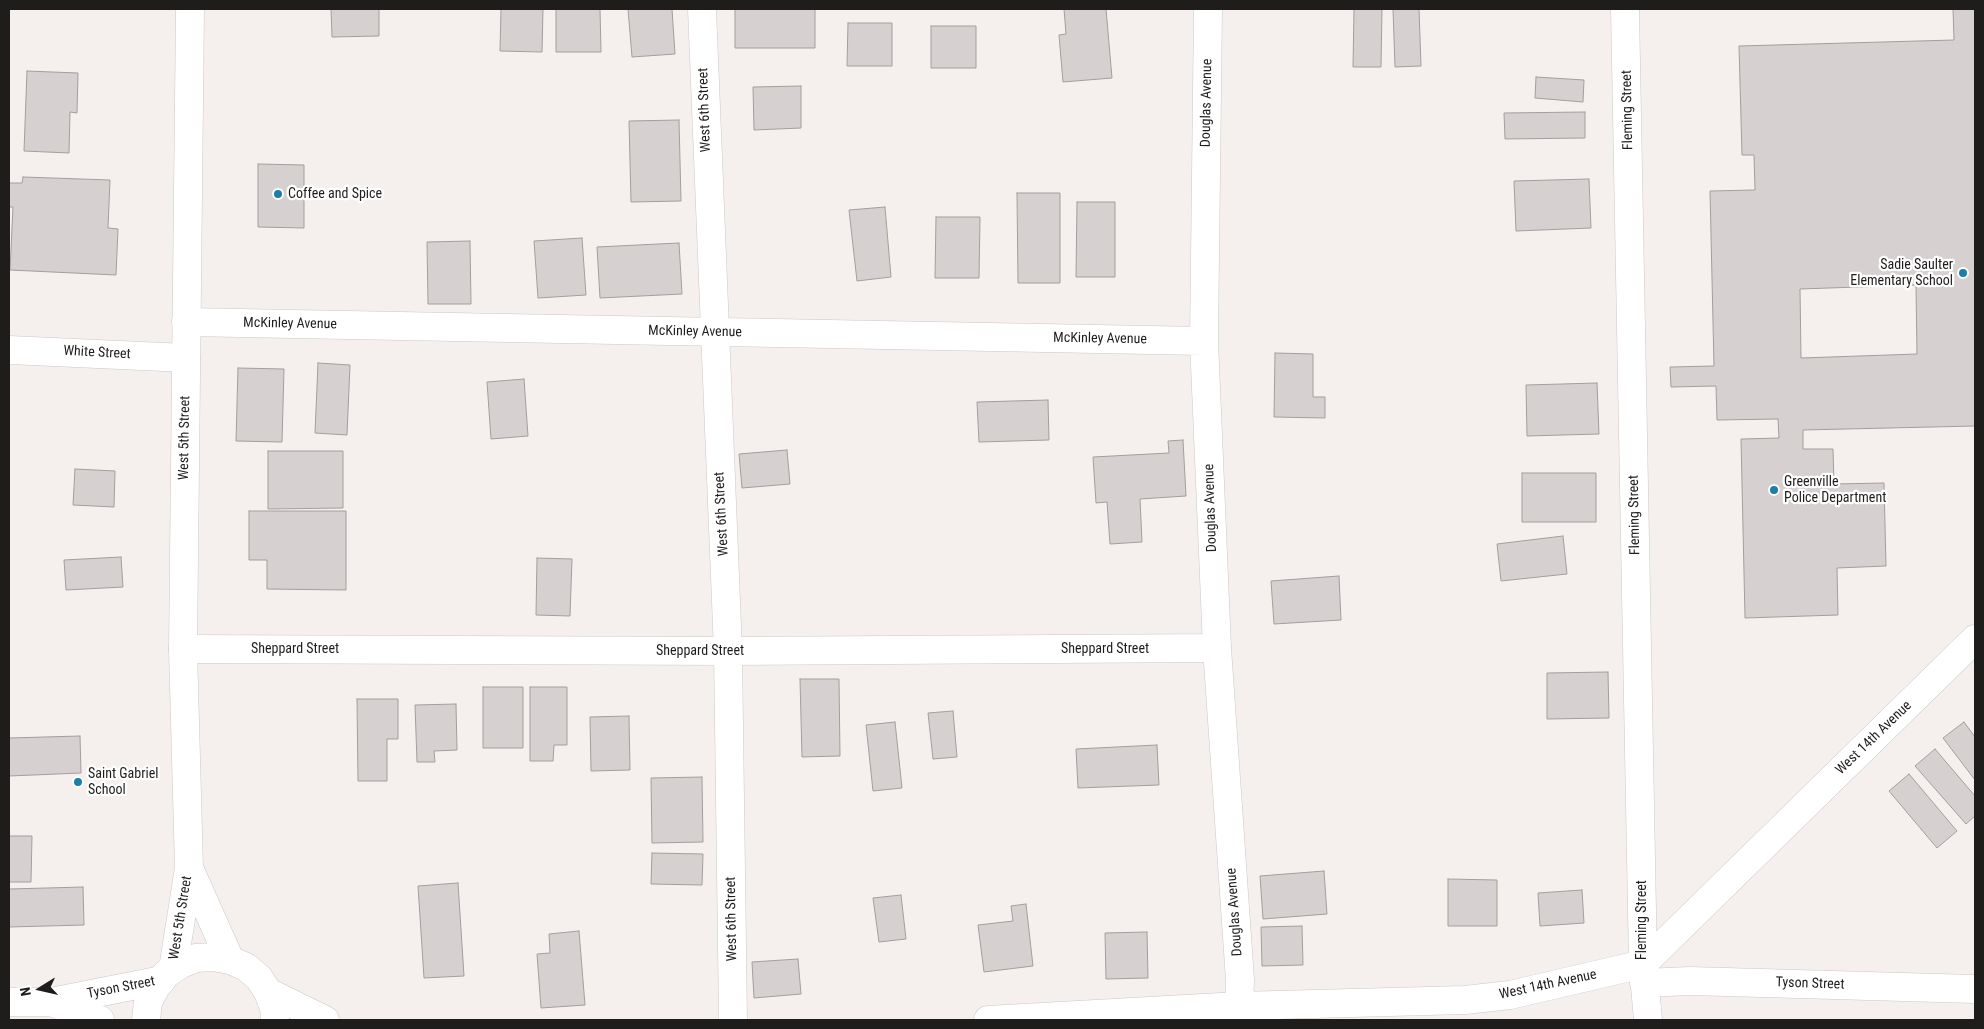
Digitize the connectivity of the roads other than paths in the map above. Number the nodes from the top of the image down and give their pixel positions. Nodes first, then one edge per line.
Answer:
1 (190, 9) edge
2 (702, 9) edge
3 (1208, 9) edge
4 (1626, 9) edge
5 (186, 322) junction
6 (714, 332) junction
7 (1204, 341) junction
8 (9, 350) edge
9 (186, 358) junction
10 (1975, 639) edge
11 (1217, 648) junction
12 (183, 649) junction
13 (728, 651) junction
14 (189, 868) junction
15 (230, 960) junction
16 (1643, 973) junction
17 (168, 974) junction
18 (1975, 989) edge
19 (268, 992) junction
20 (9, 1002) edge
21 (51, 1002) junction
22 (1239, 1006) junction
23 (100, 1020) edge
24 (146, 1020) edge
25 (275, 1020) edge
26 (325, 1020) edge
27 (734, 1020) edge
28 (988, 1020) edge
29 (1648, 1020) edge

1 - 5 street, West 5th Street
2 - 6 street, West 6th Street
3 - 7 street, Douglas Avenue
4 - 16 street, Fleming Street
5 - 6 street, McKinley Avenue
5 - 9 street, West 5th Street
6 - 7 street, McKinley Avenue
6 - 13 street, West 6th Street
7 - 11 street, Douglas Avenue
8 - 9 street, White Street
9 - 12 street, West 5th Street
10 - 16 street, West 14th Avenue
11 - 13 street, Sheppard Street
11 - 22 street, Douglas Avenue
12 - 13 street, Sheppard Street
12 - 14 street, West 5th Street
13 - 27 street, West 6th Street
14 - 15 street, West 5th Street
14 - 17 street, West 5th Street
15 - 17 street, Tyson Street
15 - 19 street
16 - 18 street, Tyson Street
16 - 22 street, West 14th Avenue
16 - 29 street, Fleming Street
17 - 21 street, Tyson Street
17 - 24 street
19 - 25 street
19 - 26 street
20 - 21 street, Tyson Street
21 - 23 street, Tyson Street
22 - 28 street, West 14th Avenue

